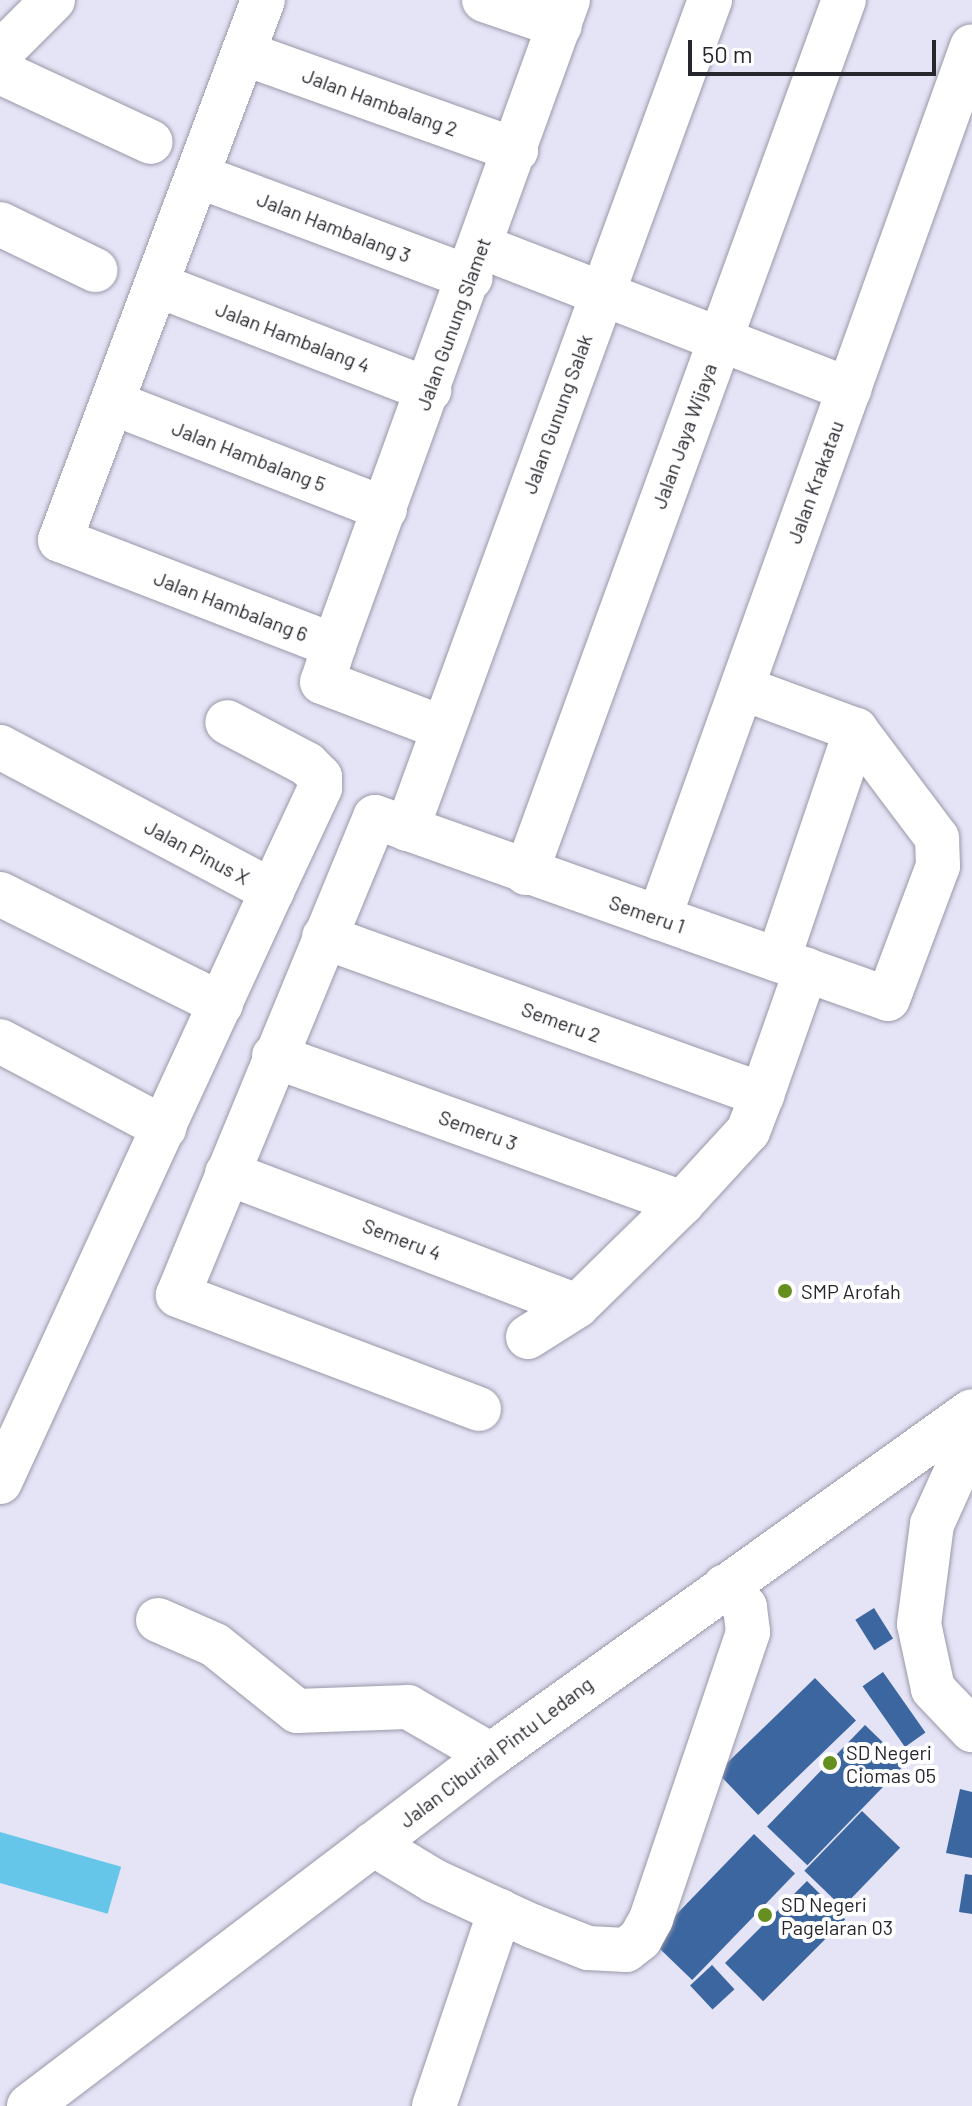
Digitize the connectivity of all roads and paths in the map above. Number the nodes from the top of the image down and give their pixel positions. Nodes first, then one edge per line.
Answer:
1 (53, 0) edge
2 (263, 0) edge
3 (484, 0) edge
4 (710, 0) edge
5 (844, 0) edge
6 (564, 13) edge
7 (972, 46) edge
8 (0, 53) edge
9 (243, 53) junction
10 (0, 72) edge
11 (151, 142) dead end
12 (516, 150) junction
13 (198, 176) junction
14 (0, 224) edge
15 (477, 263) junction
16 (95, 270) dead end
17 (157, 285) junction
18 (601, 292) junction
19 (720, 338) junction
20 (849, 389) junction
21 (429, 390) junction
22 (113, 403) junction
23 (385, 509) junction
24 (334, 646) junction
25 (742, 688) junction
26 (227, 722) dead end
27 (443, 728) junction
28 (856, 730) junction
29 (0, 747) edge
30 (407, 829) junction
31 (526, 873) junction
32 (272, 891) junction
33 (0, 894) edge
34 (659, 918) junction
35 (324, 937) junction
36 (792, 965) junction
37 (221, 1004) junction
38 (0, 1041) edge
39 (274, 1056) junction
40 (755, 1113) junction
41 (164, 1128) junction
42 (227, 1173) junction
43 (682, 1203) junction
44 (577, 1306) junction
45 (528, 1337) dead end
46 (479, 1409) dead end
47 (972, 1411) edge
48 (972, 1436) edge
49 (0, 1482) edge
50 (725, 1586) junction
51 (158, 1620) dead end
52 (972, 1730) edge
53 (491, 1755) junction
54 (373, 1844) junction
55 (500, 1911) junction
56 (71, 2092) edge
57 (29, 2106) edge
58 (434, 2106) edge

1 - 8 street
2 - 9 street
3 - 6 street
4 - 18 street, Jalan Gunung Salak
5 - 19 street, Jalan Jaya Wijaya
6 - 12 street, Jalan Gunung Slamet
7 - 20 street, Jalan Krakatau
9 - 12 street, Jalan Hambalang 2
9 - 13 street
10 - 11 street
12 - 15 street, Jalan Gunung Slamet
13 - 15 street, Jalan Hambalang 3
13 - 17 street
14 - 16 street
15 - 18 street, Jalan Hambalang 3
15 - 21 street, Jalan Gunung Slamet
17 - 21 street, Jalan Hambalang 4
17 - 22 street
18 - 19 street, Jalan Hambalang 3
18 - 27 street, Jalan Gunung Salak
19 - 20 street, Jalan Hambalang 3
19 - 31 street, Jalan Jaya Wijaya
20 - 25 street, Jalan Krakatau
21 - 23 street, Jalan Gunung Slamet
22 - 23 street, Jalan Hambalang 5
22 - 24 street, Jalan Hambalang 6
23 - 24 street, Jalan Gunung Slamet
24 - 27 street, Jalan Hambalang 6
25 - 28 street
25 - 34 street, Jalan Krakatau
26 - 32 street, Jalan Pinus X
27 - 30 street, Jalan Gunung Salak
28 - 36 street
28 - 36 street, Semeru 1
29 - 32 street, Jalan Pinus X
30 - 31 street, Semeru 1
30 - 35 street, Semeru 1
31 - 34 street, Semeru 1
32 - 37 street
33 - 37 street
34 - 36 street, Semeru 1
35 - 39 street
35 - 40 street, Semeru 2
36 - 40 street
37 - 41 street
38 - 41 street
39 - 42 street
39 - 43 street, Semeru 3
40 - 43 street
41 - 49 street
42 - 44 street, Semeru 4
42 - 46 street
43 - 44 street
44 - 45 street
47 - 50 street, Jalan Ciburial Pintu Ledang
48 - 52 street
50 - 53 street, Jalan Ciburial Pintu Ledang
50 - 55 street
51 - 53 street
53 - 54 street, Jalan Ciburial Pintu Ledang
54 - 55 street
54 - 56 street, Jalan Ciburial Pintu Ledang
55 - 58 street
56 - 57 street, Jalan Ciburial Pintu Ledang

